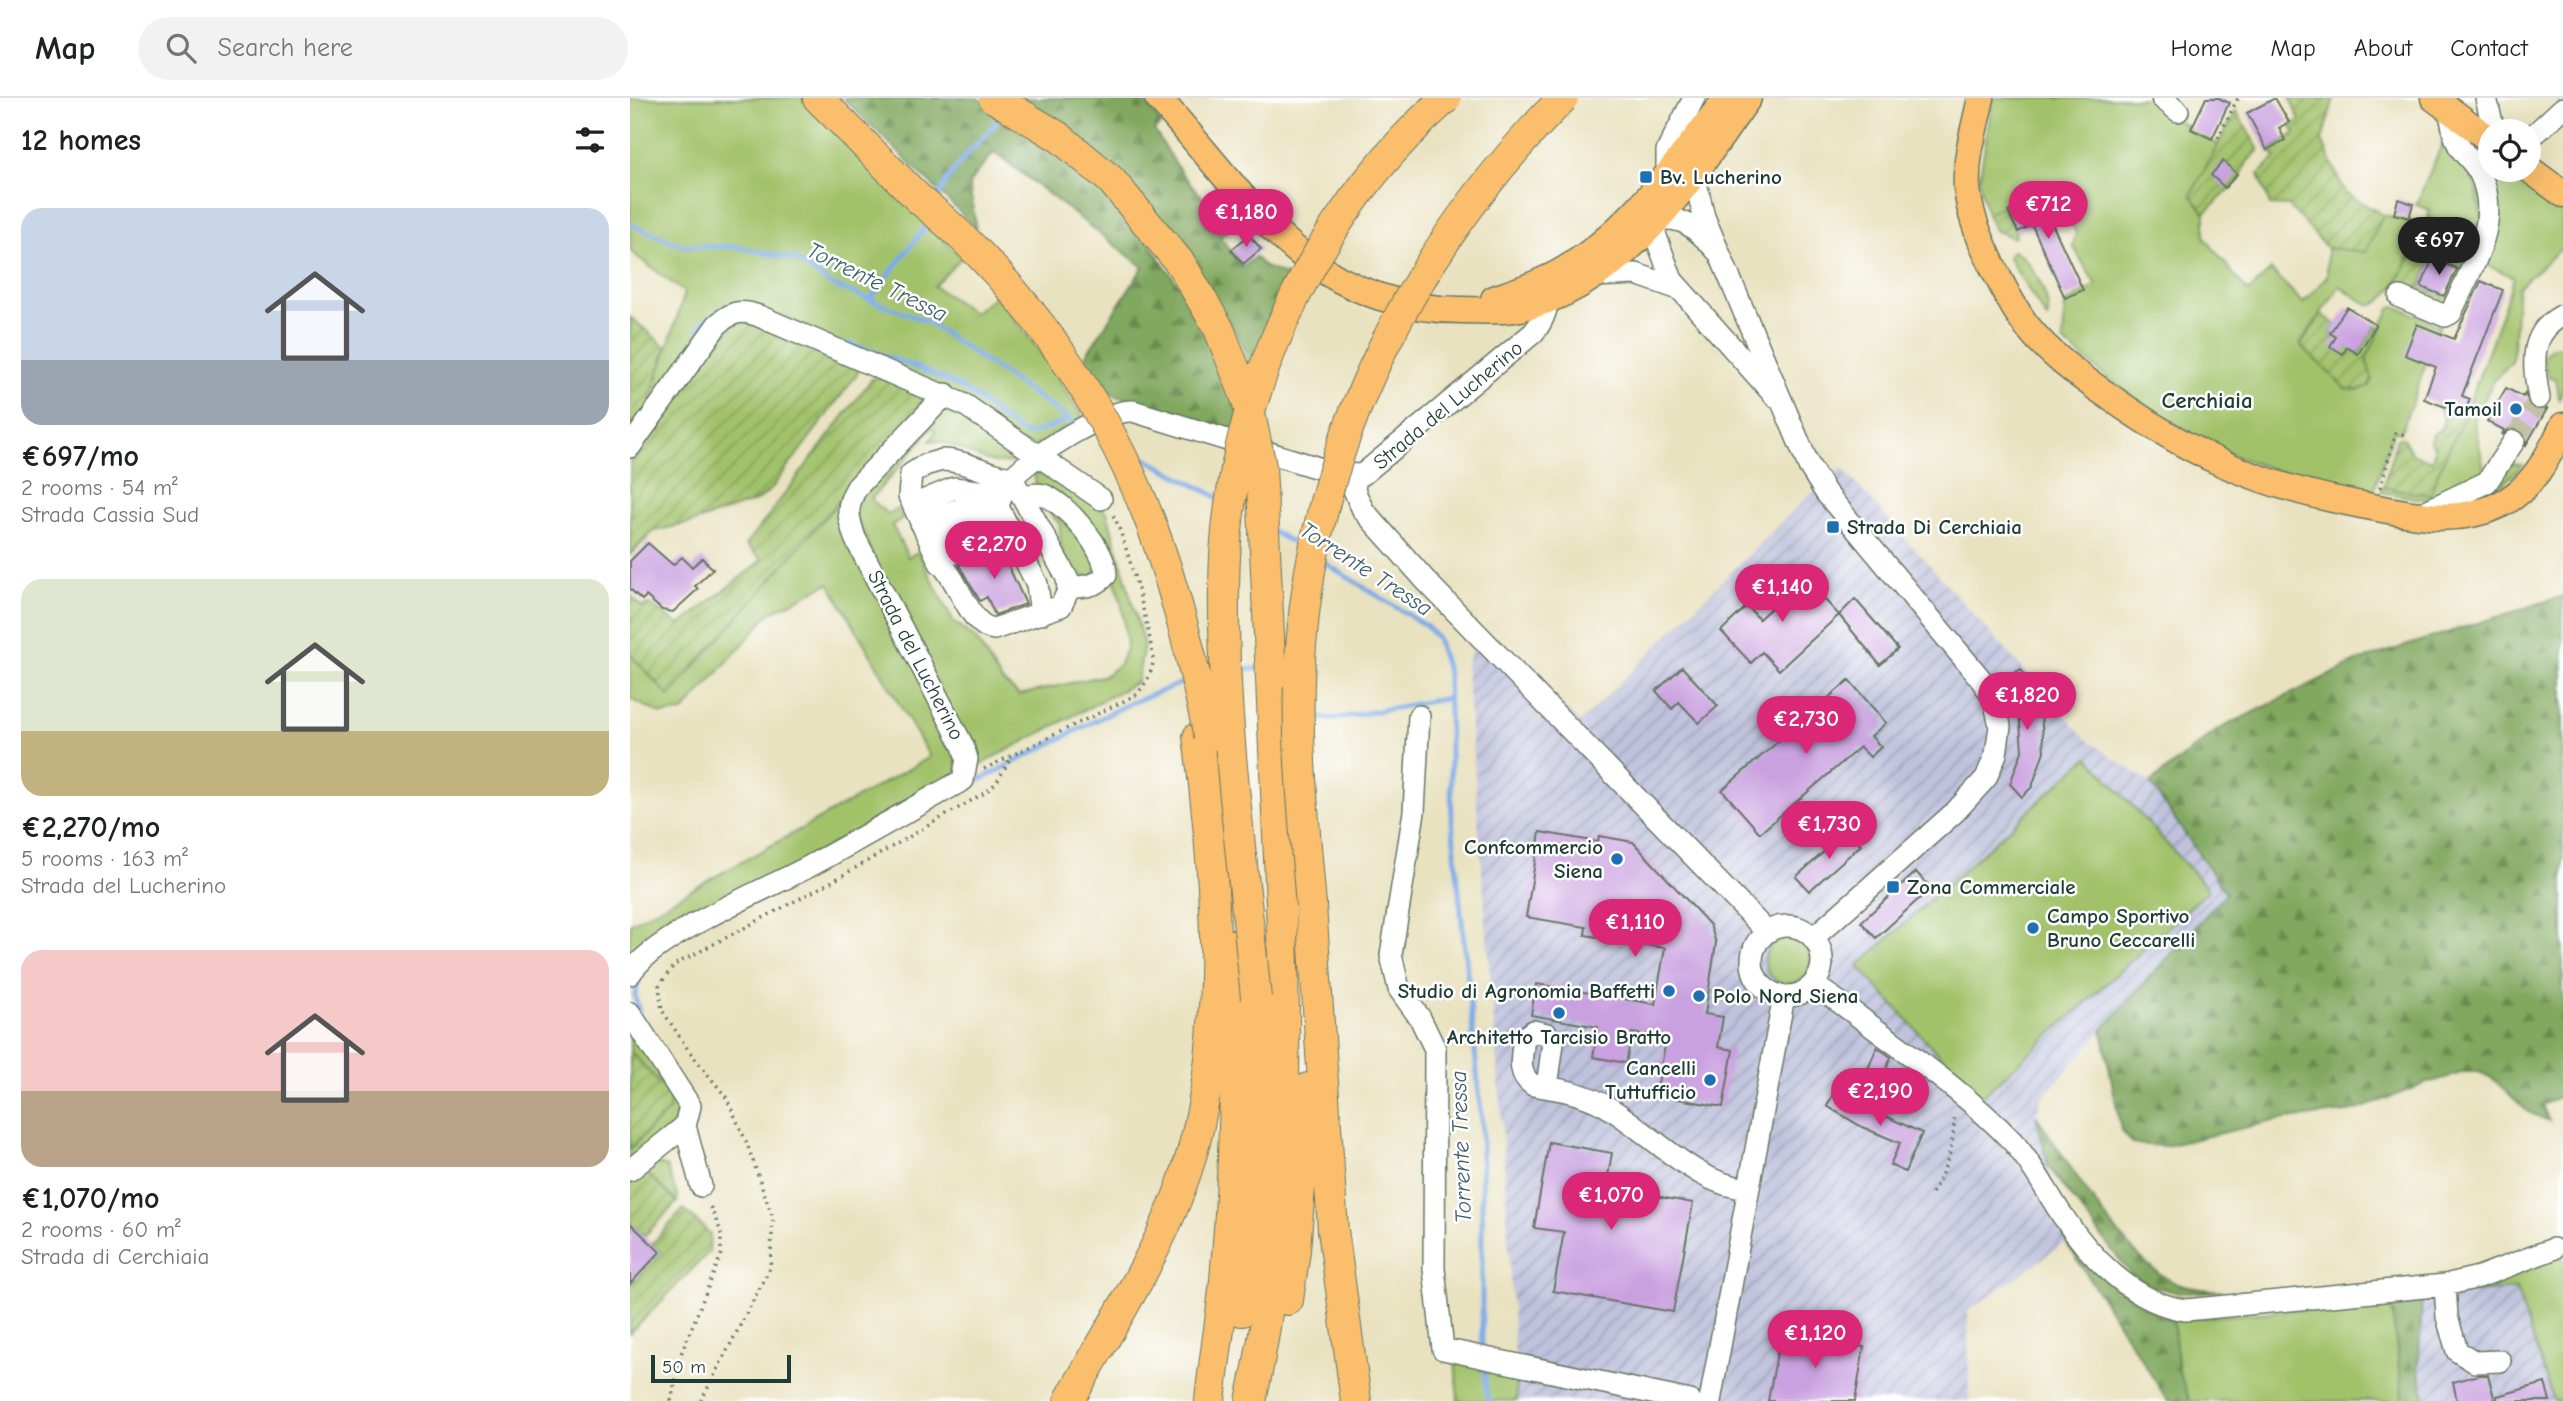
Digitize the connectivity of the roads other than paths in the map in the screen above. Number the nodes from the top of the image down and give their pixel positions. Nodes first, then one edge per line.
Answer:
1 (994, 98) edge
2 (1158, 98) edge
3 (1446, 98) edge
4 (1563, 98) edge
5 (1694, 98) edge
6 (1730, 98) edge
7 (1748, 98) edge
8 (1981, 98) edge
9 (2486, 98) edge
10 (819, 99) edge
11 (2442, 104) edge
12 (2563, 108) edge
13 (2491, 119) edge
14 (2541, 128) edge
15 (2478, 131) edge
16 (1698, 167) junction
17 (1667, 175) junction
18 (2541, 178) edge
19 (2563, 194) edge
20 (1656, 219) junction
21 (1718, 253) junction
22 (1561, 272) junction
23 (1594, 276) junction
24 (1523, 289) junction
25 (1679, 289) junction
26 (2400, 297) dead end
27 (1547, 300) junction
28 (1466, 310) junction
29 (2563, 315) edge
30 (946, 394) junction
31 (2539, 398) tunnel mouth
32 (1783, 406) junction
33 (2563, 426) edge
34 (2514, 441) tunnel mouth
35 (630, 447) edge
36 (1047, 451) junction
37 (1356, 477) junction
38 (1007, 498) junction
39 (1101, 499) road end
40 (2419, 515) junction
41 (926, 533) junction
42 (1068, 587) junction
43 (1041, 614) junction
44 (1419, 716) dead end
45 (1204, 737) junction
46 (1767, 932) junction
47 (1813, 937) junction
48 (1314, 962) junction
49 (630, 974) edge
50 (1813, 985) junction
51 (1784, 996) junction
52 (630, 1013) edge
53 (1547, 1087) dead end
54 (685, 1126) junction
55 (630, 1170) edge
56 (701, 1186) road end
57 (1748, 1188) junction
58 (2553, 1249) dead end
59 (2445, 1285) junction
60 (2500, 1361) dead end
61 (1069, 1401) edge
62 (1210, 1401) edge
63 (1224, 1401) edge
64 (1251, 1401) edge
65 (1270, 1401) edge
66 (1356, 1401) edge
67 (1690, 1401) edge
68 (1710, 1401) edge

1 - 64 highway, bridge
2 - 28 main road
3 - 63 highway, bridge
4 - 48 highway, bridge
5 - 17 street
6 - 17 main road
6 - 20 street
7 - 16 main road
8 - 40 main road
9 - 13 street
10 - 45 highway, bridge
11 - 15 main road
11 - 26 street
12 - 14 street
16 - 20 main road
16 - 21 street
17 - 22 main road
18 - 19 main road
20 - 21 street
20 - 22 street
20 - 23 main road
20 - 25 street
21 - 32 street
22 - 24 main road
22 - 27 street, Strada del Lucherino
23 - 25 street
23 - 27 main road
24 - 27 street
24 - 28 main road
25 - 32 street
27 - 28 main road
27 - 37 street, Strada del Lucherino
29 - 31 street
30 - 35 street
30 - 36 street
30 - 49 street, Strada del Lucherino
32 - 47 street
33 - 40 main road
34 - 40 street
36 - 37 street, Strada del Lucherino
36 - 38 street, Strada del Lucherino
36 - 39 street
37 - 46 street
38 - 41 street, Strada del Lucherino
38 - 41 street
38 - 41 street
38 - 42 street
38 - 42 street
38 - 43 street
41 - 43 street
42 - 43 street
44 - 67 street
45 - 61 highway
45 - 62 highway
46 - 47 street
46 - 51 street
47 - 50 street
48 - 65 highway
48 - 66 highway
50 - 51 street
50 - 59 street
51 - 57 street
52 - 54 street
53 - 57 street
54 - 55 street
54 - 56 street
57 - 68 street
58 - 59 street
59 - 60 street

